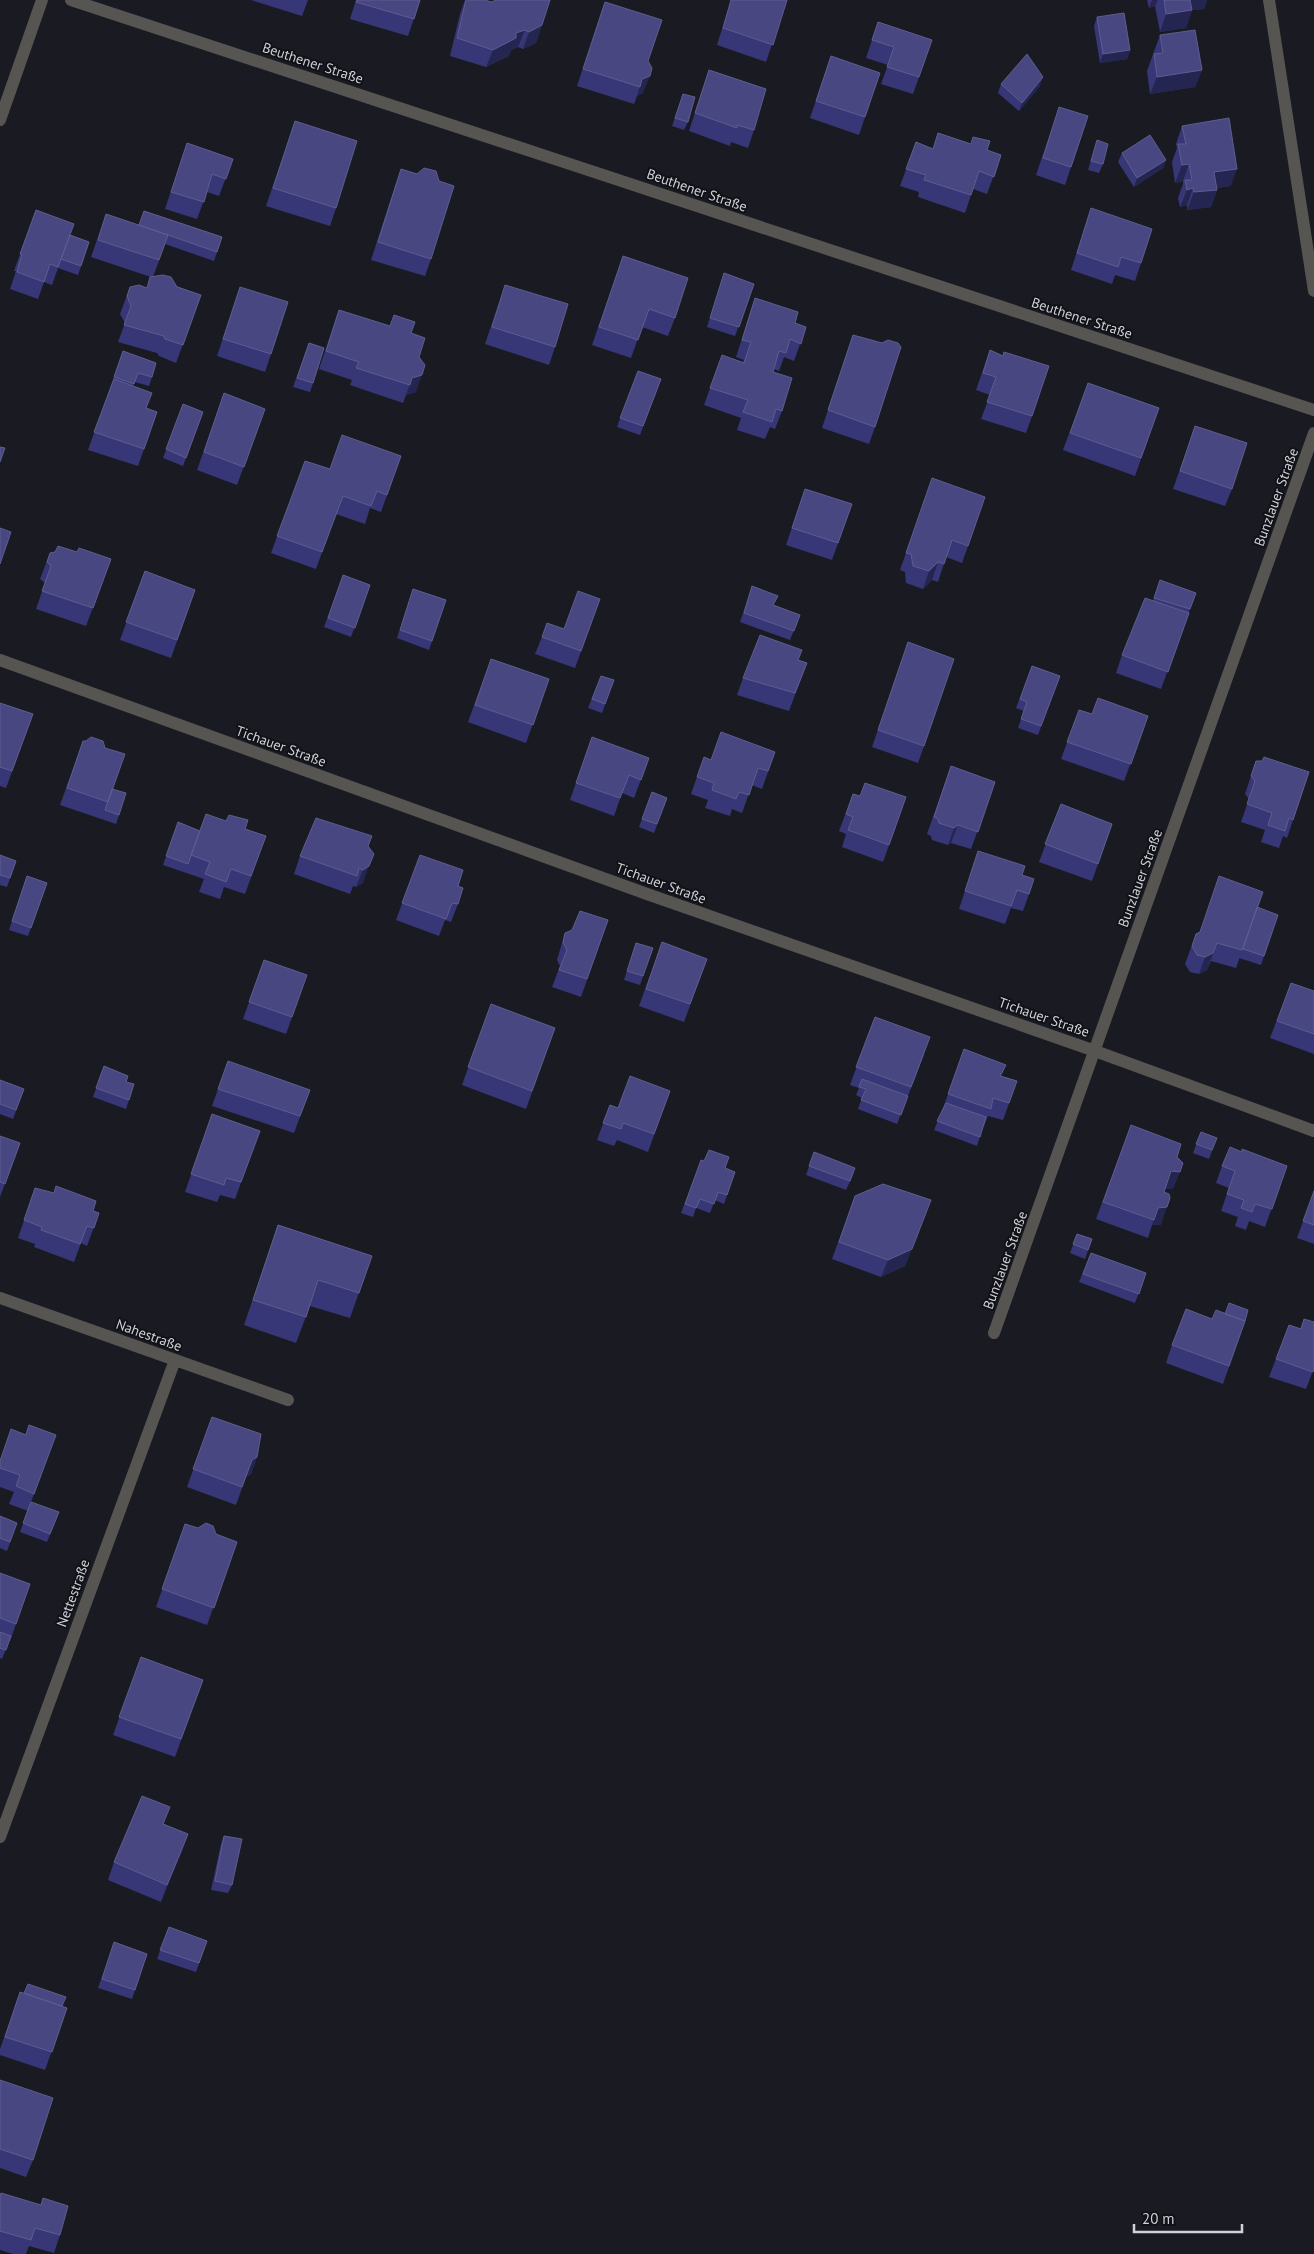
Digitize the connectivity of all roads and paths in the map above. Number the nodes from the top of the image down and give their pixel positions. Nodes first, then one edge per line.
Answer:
1 (42, 0) edge
2 (71, 0) edge
3 (1269, 0) edge
4 (0, 120) edge
5 (1314, 291) edge
6 (1314, 410) edge
7 (1314, 433) edge
8 (0, 660) edge
9 (1095, 1051) junction
10 (1314, 1131) edge
11 (0, 1298) edge
12 (994, 1333) dead end
13 (175, 1360) junction
14 (288, 1400) dead end
15 (0, 1837) edge

1 - 4 street
2 - 6 street, Beuthener Straße
3 - 5 street
7 - 9 street, Bunzlauer Straße
8 - 9 street, Tichauer Straße
9 - 10 street, Tichauer Straße
9 - 12 street, Bunzlauer Straße
11 - 13 street, Nahestraße
13 - 14 street, Nahestraße
13 - 15 street, Nettestraße

